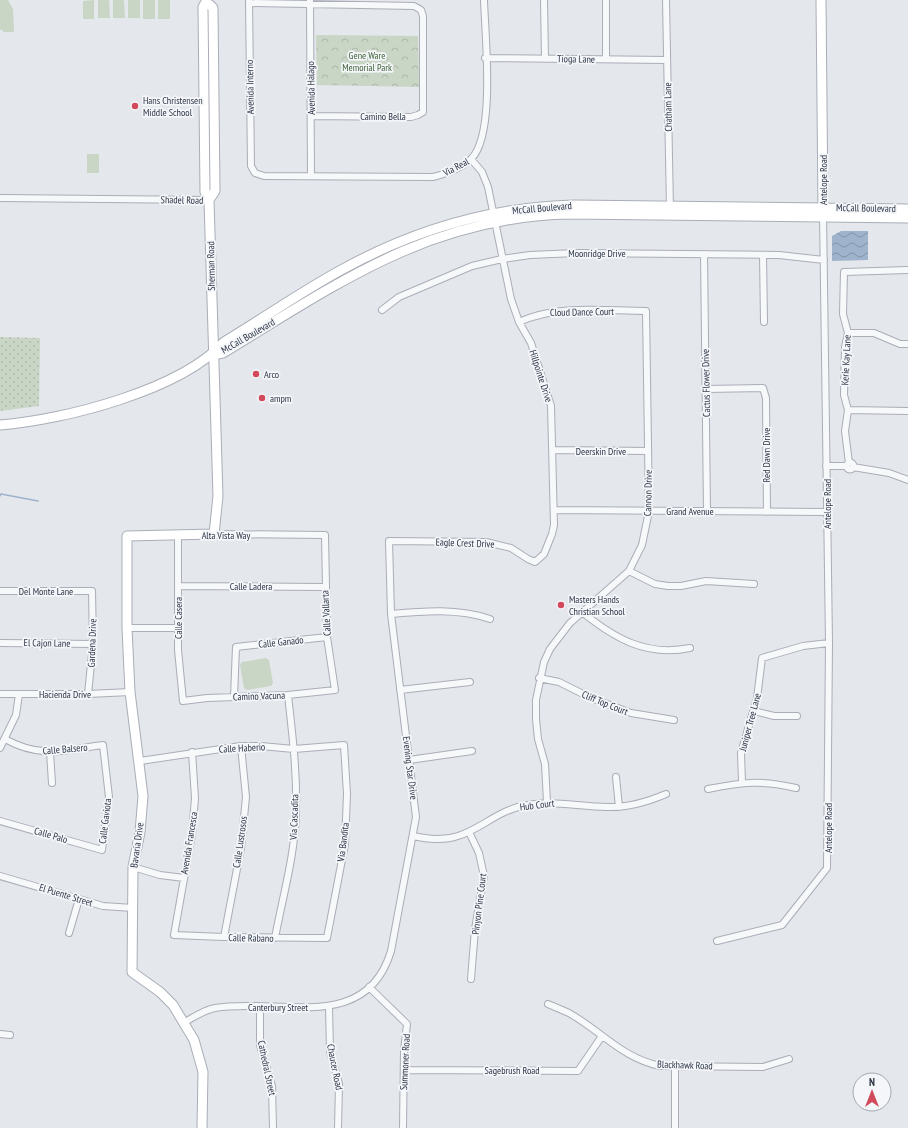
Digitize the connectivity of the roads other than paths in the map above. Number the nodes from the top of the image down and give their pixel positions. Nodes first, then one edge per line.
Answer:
1 (484, 0) edge
2 (544, 0) edge
3 (606, 0) edge
4 (666, 0) edge
5 (821, 0) edge
6 (207, 1) edge
7 (249, 2) edge
8 (310, 2) edge
9 (370, 3) edge
10 (485, 58) junction
11 (545, 59) junction
12 (606, 59) junction
13 (667, 60) junction
14 (311, 116) junction
15 (471, 159) junction
16 (255, 173) joint
17 (311, 176) junction
18 (0, 198) edge
19 (209, 200) junction
20 (908, 209) edge
21 (670, 210) junction
22 (823, 212) junction
23 (495, 218) junction
24 (908, 218) edge
25 (399, 242) junction
26 (704, 254) junction
27 (763, 255) junction
28 (502, 259) junction
29 (824, 260) junction
30 (908, 270) edge
31 (346, 278) junction
32 (382, 310) dead end
33 (646, 311) joint
34 (519, 322) junction
35 (764, 322) dead end
36 (848, 333) junction
37 (908, 344) edge
38 (213, 355) junction
39 (706, 389) junction
40 (848, 410) junction
41 (908, 411) edge
42 (0, 425) edge
43 (553, 450) junction
44 (648, 451) junction
45 (850, 465) junction
46 (826, 466) junction
47 (908, 480) edge
48 (554, 510) junction
49 (649, 511) junction
50 (707, 511) junction
51 (767, 512) junction
52 (826, 512) junction
53 (214, 534) junction
54 (178, 535) junction
55 (325, 535) joint
56 (127, 536) joint
57 (389, 541) joint
58 (535, 562) joint
59 (629, 571) junction
60 (754, 584) dead end
61 (178, 586) junction
62 (324, 587) junction
63 (0, 591) edge
64 (92, 591) joint
65 (582, 612) junction
66 (391, 614) junction
67 (490, 619) dead end
68 (127, 628) junction
69 (178, 628) junction
70 (326, 637) junction
71 (829, 642) junction
72 (0, 643) edge
73 (93, 644) junction
74 (690, 648) dead end
75 (539, 678) junction
76 (470, 682) dead end
77 (335, 690) joint
78 (400, 690) junction
79 (130, 692) junction
80 (0, 694) edge
81 (20, 694) junction
82 (88, 694) junction
83 (288, 695) junction
84 (234, 697) junction
85 (183, 702) joint
86 (754, 711) junction
87 (797, 716) dead end
88 (674, 720) dead end
89 (5, 739) junction
90 (103, 745) joint
91 (241, 746) junction
92 (344, 746) joint
93 (0, 748) edge
94 (294, 749) junction
95 (472, 751) dead end
96 (50, 752) junction
97 (192, 752) junction
98 (409, 760) junction
99 (140, 761) junction
100 (616, 777) dead end
101 (742, 782) junction
102 (52, 783) dead end
103 (796, 788) dead end
104 (708, 789) dead end
105 (666, 794) dead end
106 (547, 802) junction
107 (619, 807) junction
108 (0, 821) edge
109 (469, 832) junction
110 (413, 836) junction
111 (102, 850) joint
112 (133, 867) junction
113 (0, 876) edge
114 (184, 878) junction
115 (79, 899) junction
116 (132, 908) junction
117 (69, 933) dead end
118 (174, 935) joint
119 (224, 937) junction
120 (275, 938) junction
121 (327, 938) joint
122 (717, 942) dead end
123 (471, 979) dead end
124 (369, 987) junction
125 (548, 1004) dead end
126 (260, 1007) junction
127 (329, 1007) junction
128 (185, 1022) junction
129 (0, 1034) edge
130 (10, 1035) dead end
131 (602, 1036) junction
132 (789, 1059) dead end
133 (675, 1066) junction
134 (404, 1070) junction
135 (202, 1128) edge
136 (273, 1128) edge
137 (338, 1128) edge
138 (403, 1128) edge
139 (675, 1128) edge

1 - 10 street, Via Real
2 - 11 street
3 - 12 street
4 - 13 street, Chatham Lane
5 - 22 street, Antelope Road
6 - 19 street, Sherman Road
7 - 8 street
7 - 16 street, Avenida Interno
8 - 9 street
8 - 14 street, Avenida Halago
9 - 14 street, Camino Bella
10 - 11 street, Tioga Lane
10 - 15 street, Via Real
11 - 12 street, Tioga Lane
12 - 13 street, Tioga Lane
13 - 21 street, Chatham Lane
14 - 17 street, Avenida Halago
15 - 17 street, Via Real
15 - 23 street, Hillpointe Drive
16 - 17 street, Via Real
18 - 19 street, Shadel Road
19 - 38 street, Sherman Road
20 - 22 street, McCall Boulevard
21 - 22 street, McCall Boulevard
21 - 23 street, McCall Boulevard
22 - 24 street, McCall Boulevard
22 - 29 street, Antelope Road
23 - 25 street, McCall Boulevard
23 - 28 street, Hillpointe Drive
23 - 31 street, McCall Boulevard
25 - 31 street
25 - 38 street, McCall Boulevard
26 - 27 street, Moonridge Drive
26 - 28 street, Moonridge Drive
26 - 39 street, Cactus Flower Drive
27 - 29 street, Moonridge Drive
27 - 35 street
28 - 32 street, Moonridge Drive
28 - 34 street, Hillpointe Drive
29 - 46 street, Antelope Road
30 - 36 street, Kerie Kay Lane
31 - 38 street, McCall Boulevard
33 - 34 street, Cloud Dance Court
33 - 44 street, Cannon Drive
34 - 43 street, Hillpointe Drive
36 - 37 street
36 - 40 street, Kerie Kay Lane
38 - 42 street, McCall Boulevard
38 - 53 street, Sherman Road
39 - 50 street, Cactus Flower Drive
39 - 51 street, Red Dawn Drive
40 - 41 street
40 - 45 street, Kerie Kay Lane
43 - 44 street, Deerskin Drive
43 - 48 street, Hillpointe Drive
44 - 49 street, Cannon Drive
45 - 46 street
45 - 47 street
46 - 52 street, Antelope Road
48 - 49 street, Grand Avenue
48 - 58 street, Hillpointe Drive
49 - 50 street, Grand Avenue
49 - 59 street, Cannon Drive
50 - 51 street, Grand Avenue
51 - 52 street, Grand Avenue
52 - 71 street, Antelope Road
53 - 54 street, Alta Vista Way
53 - 55 street, Alta Vista Way
54 - 56 street, Alta Vista Way
54 - 61 street, Calle Casera
55 - 62 street, Calle Vallarta
56 - 68 street, Bavaria Drive
57 - 58 street, Eagle Crest Drive
57 - 66 street, Evening Star Drive
59 - 60 street
59 - 65 street, Cannon Drive
61 - 62 street, Calle Ladera
61 - 69 street, Calle Casera
62 - 70 street, Calle Vallarta
63 - 64 street, Del Monte Lane
64 - 73 street, Gardena Drive
65 - 74 street
65 - 75 street, Cannon Drive
66 - 67 street
66 - 78 street, Evening Star Drive
68 - 69 street
68 - 79 street, Bavaria Drive
69 - 85 street, Calle Casera
70 - 77 street, Calle Vallarta
70 - 84 street, Calle Ganado
71 - 86 street, Juniper Tree Lane
71 - 122 street, Antelope Road
72 - 73 street, El Cajon Lane
73 - 82 street, Gardena Drive
75 - 88 street, Cliff Top Court
75 - 106 street, Cannon Drive
76 - 78 street
77 - 83 street, Camino Vacuna
78 - 98 street, Evening Star Drive
79 - 82 street, Hacienda Drive
79 - 99 street, Bavaria Drive
80 - 81 street, Hacienda Drive
81 - 82 street, Hacienda Drive
81 - 89 street
83 - 84 street, Camino Vacuna
83 - 94 street, Via Cascadita
84 - 85 street, Camino Vacuna
86 - 87 street
86 - 101 street, Juniper Tree Lane
89 - 93 street
89 - 96 street, Calle Balsero
90 - 96 street, Calle Balsero
90 - 111 street, Calle Gaviota
91 - 94 street, Calle Haberio
91 - 97 street, Calle Haberio
91 - 119 street, Calle Lustrosos
92 - 94 street, Calle Haberio
92 - 121 street, Via Bandita
94 - 120 street, Via Cascadita
95 - 98 street
96 - 102 street
97 - 99 street, Calle Haberio
97 - 114 street, Avenida Francesca
98 - 110 street, Evening Star Drive
99 - 112 street, Bavaria Drive
100 - 107 street
101 - 103 street
101 - 104 street
105 - 107 street, Hub Court
106 - 107 street, Hub Court
106 - 109 street, Hub Court
108 - 111 street, Calle Palo
109 - 110 street, Hub Court
109 - 123 street, Pinyon Pine Court
110 - 124 street, Evening Star Drive
112 - 114 street
112 - 116 street, Bavaria Drive
113 - 115 street, El Puente Street
114 - 118 street, Avenida Francesca
115 - 116 street, El Puente Street
115 - 117 street
116 - 128 street, Bavaria Drive
118 - 119 street, Calle Rabano
119 - 120 street, Calle Rabano
120 - 121 street, Calle Rabano
124 - 127 street, Canterbury Street
124 - 134 street, Summoner Road
125 - 131 street, Blackhawk Road
126 - 127 street, Canterbury Street
126 - 128 street, Canterbury Street
126 - 136 street, Cathedral Street
127 - 137 street, Chaucer Road
128 - 135 street, Bavaria Drive
129 - 130 street
131 - 133 street, Blackhawk Road
131 - 134 street, Sagebrush Road
132 - 133 street, Blackhawk Road
133 - 139 street
134 - 138 street, Summoner Road

